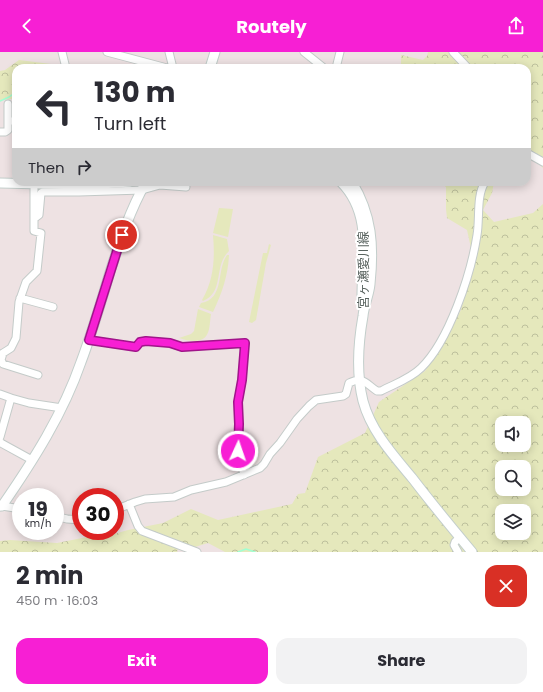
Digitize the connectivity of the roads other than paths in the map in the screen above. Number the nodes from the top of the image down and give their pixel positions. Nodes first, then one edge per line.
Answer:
1 (62, 52) edge
2 (107, 52) edge
3 (169, 52) edge
4 (215, 52) edge
5 (304, 52) edge
6 (340, 52) edge
7 (453, 52) edge
8 (65, 64) edge
9 (152, 64) edge
10 (172, 64) edge
11 (211, 64) edge
12 (319, 64) edge
13 (337, 64) edge
14 (464, 64) edge
15 (8, 104) dead end
16 (8, 121) junction
17 (12, 121) edge
18 (0, 132) edge
19 (531, 155) edge
20 (543, 162) edge
21 (0, 179) edge
22 (12, 179) edge
23 (0, 183) edge
24 (12, 184) edge
25 (24, 186) edge
26 (71, 186) edge
27 (144, 186) edge
28 (173, 186) edge
29 (344, 186) edge
30 (354, 186) edge
31 (482, 186) edge
32 (186, 187) dead end
33 (40, 188) junction
34 (20, 298) junction
35 (49, 308) dead end
36 (363, 316) junction
37 (89, 340) junction
38 (1, 354) edge
39 (38, 374) dead end
40 (359, 380) junction
41 (0, 394) edge
42 (11, 398) junction
43 (62, 408) junction
44 (0, 437) edge
45 (0, 441) edge
46 (32, 460) junction
47 (244, 475) junction
48 (129, 504) junction
49 (124, 506) edge
50 (1, 507) edge
51 (12, 508) edge
52 (460, 537) junction
53 (197, 552) edge
54 (458, 552) edge
55 (472, 552) edge

1 - 8 street
2 - 9 street
3 - 10 street
4 - 11 main road
5 - 12 street
6 - 13 street
7 - 14 street
15 - 16 street
16 - 17 street
16 - 18 street
19 - 20 street
21 - 22 main road
23 - 24 main road
25 - 33 main road
26 - 33 main road
27 - 33 street
27 - 37 main road
28 - 32 street
29 - 36 main road, 宮ヶ瀬愛川線
30 - 36 main road, 宮ヶ瀬愛川線
31 - 40 street
33 - 34 street
34 - 35 street
34 - 38 street
36 - 40 main road, 宮ヶ瀬愛川線
37 - 43 main road
37 - 47 street
38 - 39 street
40 - 47 street
40 - 52 main road, 宮ヶ瀬愛川線
41 - 42 street
42 - 43 street
42 - 44 street
43 - 46 main road
45 - 46 street
46 - 50 main road
47 - 48 street
48 - 49 street
48 - 53 street
50 - 51 street
52 - 54 street
52 - 55 main road

